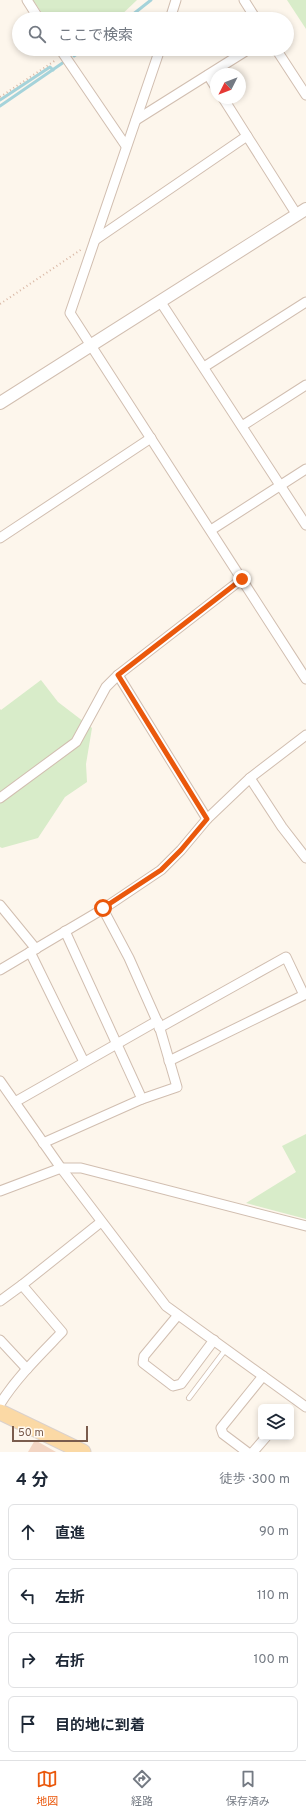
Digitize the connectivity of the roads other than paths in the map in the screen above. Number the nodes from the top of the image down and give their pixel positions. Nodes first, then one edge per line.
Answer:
1 (27, 0) edge
2 (176, 0) edge
3 (244, 0) edge
4 (35, 12) edge
5 (172, 12) edge
6 (252, 12) edge
7 (64, 56) edge
8 (158, 56) edge
9 (239, 56) edge
10 (281, 56) edge
11 (208, 75) junction
12 (210, 78) edge
13 (306, 95) edge
14 (227, 104) edge
15 (136, 120) junction
16 (247, 136) junction
17 (126, 146) junction
18 (302, 212) edge
19 (95, 240) junction
20 (160, 301) junction
21 (306, 302) edge
22 (91, 346) junction
23 (204, 367) junction
24 (306, 385) edge
25 (0, 403) edge
26 (242, 426) junction
27 (151, 438) junction
28 (306, 469) edge
29 (280, 485) junction
30 (306, 525) edge
31 (211, 530) junction
32 (0, 538) edge
33 (242, 579) junction
34 (305, 673) edge
35 (118, 675) junction
36 (306, 735) edge
37 (250, 778) junction
38 (0, 798) edge
39 (207, 819) junction
40 (306, 858) edge
41 (0, 905) edge
42 (103, 908) junction
43 (65, 931) junction
44 (33, 951) junction
45 (0, 970) edge
46 (158, 1024) junction
47 (118, 1043) junction
48 (84, 1062) junction
49 (169, 1062) junction
50 (0, 1081) edge
51 (142, 1099) junction
52 (15, 1102) junction
53 (43, 1143) junction
54 (61, 1168) junction
55 (0, 1191) edge
56 (101, 1222) junction
57 (306, 1226) edge
58 (22, 1284) junction
59 (0, 1301) edge
60 (178, 1315) junction
61 (0, 1340) edge
62 (214, 1340) junction
63 (226, 1350) junction
64 (27, 1369) junction
65 (263, 1376) junction
66 (189, 1398) dead end
67 (293, 1403) edge
68 (306, 1407) edge
69 (1, 1412) edge
70 (263, 1440) edge
71 (83, 1452) edge
72 (247, 1452) edge
73 (253, 1452) edge

1 - 4 street
2 - 5 street
3 - 6 street
7 - 17 street
8 - 15 street
9 - 11 street
10 - 13 street
11 - 12 street
11 - 15 street
14 - 16 street
15 - 17 street
16 - 18 street
16 - 19 street
17 - 19 street
18 - 20 street
19 - 22 street
20 - 22 street
20 - 23 street
21 - 23 street
22 - 25 street
22 - 27 street
23 - 26 street
24 - 26 street
26 - 29 street
27 - 31 street
27 - 32 street
28 - 29 street
29 - 30 street
29 - 31 street
31 - 33 street
33 - 34 street
33 - 35 street
35 - 38 street
35 - 39 street
36 - 37 street
37 - 39 street
37 - 40 street
39 - 42 street
41 - 44 street
42 - 43 street
42 - 46 street
43 - 44 street
43 - 47 street
44 - 45 street
44 - 48 street
46 - 47 street
46 - 49 street
46 - 49 street
47 - 48 street
47 - 51 street
48 - 52 street
49 - 51 street
50 - 52 street
51 - 53 street
52 - 53 street
53 - 54 street
54 - 55 street
54 - 56 street
54 - 57 street
56 - 58 street
56 - 60 street
58 - 59 street
58 - 64 street
60 - 62 street
60 - 62 street
61 - 64 street
62 - 63 street
63 - 65 street
63 - 66 lane
64 - 69 street
65 - 67 street
65 - 72 street
67 - 68 street
69 - 71 main road
70 - 73 street

